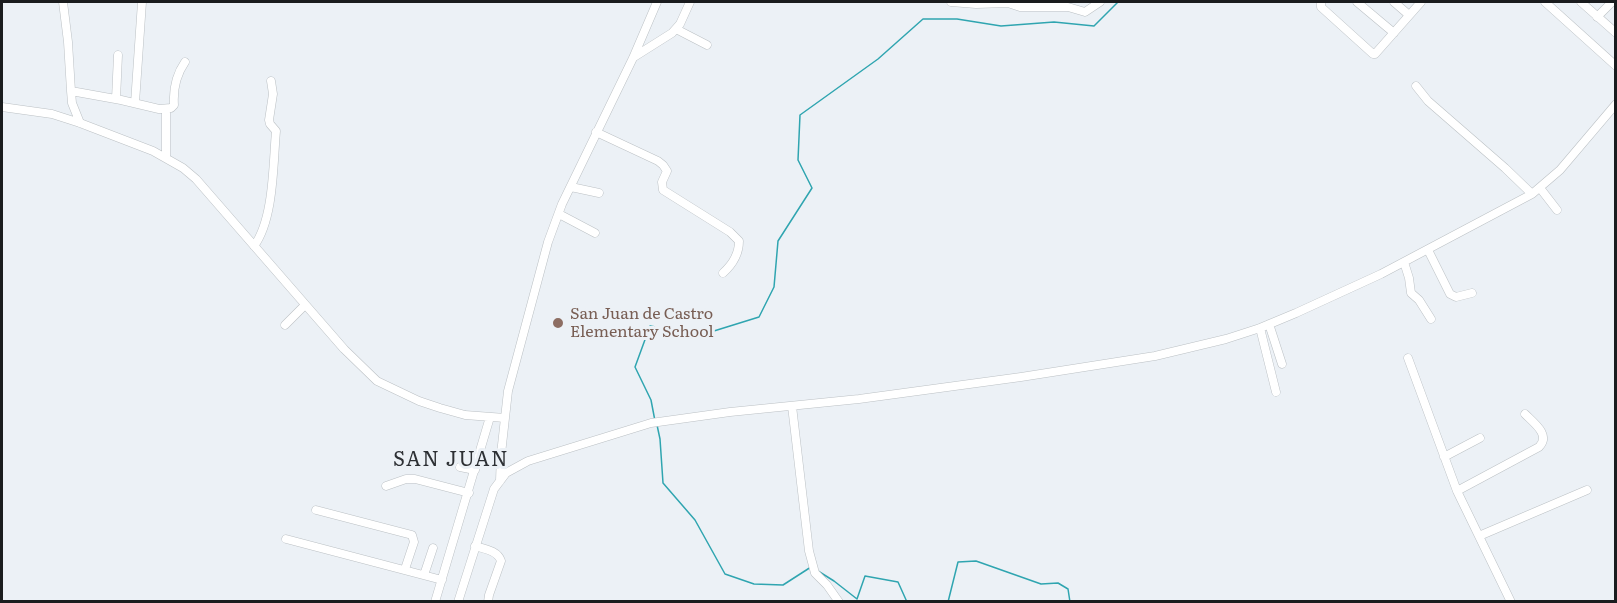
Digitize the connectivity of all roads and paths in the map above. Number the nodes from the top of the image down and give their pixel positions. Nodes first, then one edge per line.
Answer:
1 (63, 2) edge
2 (142, 2) edge
3 (657, 2) edge
4 (690, 2) edge
5 (951, 2) edge
6 (1008, 2) edge
7 (1100, 2) edge
8 (1321, 2) edge
9 (1357, 2) edge
10 (1394, 2) edge
11 (1421, 2) edge
12 (1545, 2) edge
13 (1581, 2) edge
14 (1611, 2) edge
15 (976, 3) edge
16 (1409, 15) junction
17 (1597, 17) junction
18 (676, 29) junction
19 (1394, 33) junction
20 (1616, 33) edge
21 (708, 45) dead end
22 (118, 55) dead end
23 (633, 58) junction
24 (185, 62) dead end
25 (1616, 66) edge
26 (272, 81) dead end
27 (1416, 86) dead end
28 (71, 91) junction
29 (116, 99) junction
30 (135, 103) junction
31 (1616, 104) edge
32 (2, 107) edge
33 (166, 109) junction
34 (80, 123) junction
35 (596, 132) junction
36 (166, 158) junction
37 (571, 187) junction
38 (1540, 188) junction
39 (599, 193) dead end
40 (1532, 194) junction
41 (1557, 210) dead end
42 (559, 214) junction
43 (729, 231) junction
44 (595, 233) dead end
45 (724, 241) dead end
46 (254, 246) junction
47 (1428, 249) junction
48 (1404, 262) junction
49 (723, 273) dead end
50 (1472, 292) dead end
51 (305, 305) junction
52 (1431, 319) dead end
53 (1269, 324) junction
54 (285, 325) dead end
55 (1260, 328) junction
56 (1408, 358) dead end
57 (1282, 364) dead end
58 (1276, 392) dead end
59 (792, 406) junction
60 (1525, 414) dead end
61 (490, 417) junction
62 (505, 418) junction
63 (1480, 438) dead end
64 (1444, 457) junction
65 (460, 467) dead end
66 (475, 471) junction
67 (500, 481) junction
68 (386, 486) dead end
69 (1457, 490) junction
70 (1587, 490) dead end
71 (469, 493) junction
72 (316, 510) dead end
73 (1479, 536) junction
74 (286, 539) dead end
75 (476, 546) junction
76 (433, 548) dead end
77 (405, 569) junction
78 (424, 575) junction
79 (442, 580) junction
80 (435, 602) edge
81 (458, 602) edge
82 (488, 602) edge
83 (839, 602) edge
84 (1511, 602) edge

1 - 28 street
2 - 30 street
3 - 23 street
4 - 18 street
5 - 15 street
6 - 7 street
6 - 15 street
8 - 19 street
9 - 19 street
10 - 16 street
11 - 16 street
12 - 25 street
13 - 17 street
14 - 17 street
16 - 19 street
17 - 20 street
18 - 21 street
18 - 23 street
22 - 29 street
23 - 35 street
24 - 33 street
26 - 46 street
27 - 40 street
28 - 29 street
28 - 34 street
29 - 30 street
30 - 33 street
31 - 38 street
32 - 34 street
33 - 36 street
34 - 36 street
35 - 37 street
35 - 43 street
36 - 46 street
37 - 39 street
37 - 42 street
38 - 40 street
38 - 41 street
40 - 47 street
42 - 44 street
42 - 62 street
43 - 45 street
43 - 49 street
46 - 51 street
47 - 48 street
47 - 50 street
48 - 52 street
48 - 53 street
51 - 54 street
51 - 61 street
53 - 55 street
53 - 57 street
55 - 58 street
55 - 59 street
56 - 64 street
59 - 67 street
59 - 83 street
60 - 69 street
61 - 62 street
61 - 66 street
62 - 67 street
63 - 64 street
64 - 69 street
65 - 66 street
66 - 71 street
67 - 75 street
68 - 71 street
69 - 73 street
70 - 73 street
71 - 79 street
72 - 77 street
73 - 84 street
74 - 77 street
75 - 81 street
75 - 82 street
76 - 78 street
77 - 78 street
78 - 79 street
79 - 80 street

